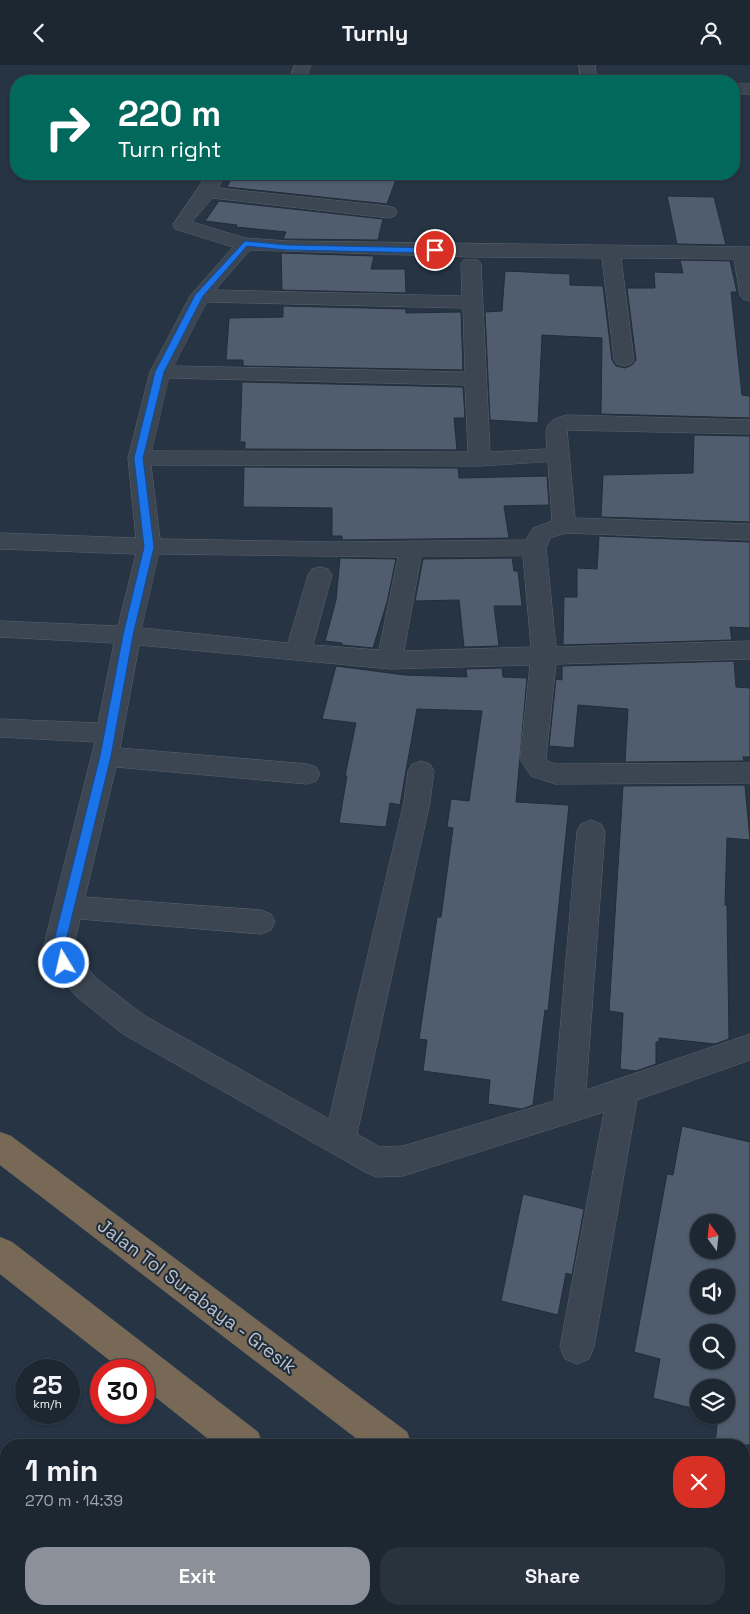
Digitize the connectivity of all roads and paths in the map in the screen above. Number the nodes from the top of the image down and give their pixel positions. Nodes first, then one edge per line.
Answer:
1 (212, 183) edge
2 (388, 212) dead end
3 (245, 243) junction
4 (746, 252) edge
5 (611, 253) junction
6 (472, 264) dead end
7 (200, 295) junction
8 (750, 295) edge
9 (474, 302) junction
10 (624, 360) dead end
11 (160, 372) junction
12 (476, 379) junction
13 (750, 427) edge
14 (558, 455) junction
15 (139, 458) junction
16 (480, 459) junction
17 (564, 525) junction
18 (750, 532) edge
19 (0, 541) edge
20 (149, 547) junction
21 (534, 548) junction
22 (411, 550) junction
23 (320, 575) dead end
24 (0, 629) edge
25 (128, 635) junction
26 (750, 650) edge
27 (298, 653) junction
28 (544, 655) junction
29 (390, 659) junction
30 (0, 728) edge
31 (107, 744) junction
32 (421, 771) dead end
33 (750, 773) edge
34 (307, 774) dead end
35 (591, 831) dead end
36 (68, 907) junction
37 (261, 923) dead end
38 (750, 1047) edge
39 (623, 1091) junction
40 (569, 1110) junction
41 (340, 1141) junction
42 (0, 1146) edge
43 (0, 1253) edge
44 (577, 1347) dead end
45 (237, 1439) edge
46 (386, 1439) edge

1 - 2 street
1 - 3 street
3 - 5 street
3 - 7 street
4 - 5 street
4 - 8 street
5 - 10 street
6 - 9 street
7 - 9 street
7 - 11 street
9 - 12 street
11 - 12 street
11 - 15 street
12 - 16 street
13 - 14 street
14 - 16 street
14 - 17 street
15 - 16 street
15 - 20 street
17 - 18 street
17 - 21 street
19 - 20 street
20 - 22 street
20 - 25 street
21 - 22 street
21 - 28 street
22 - 29 street
23 - 27 street
24 - 25 street
25 - 27 street
25 - 31 street
26 - 28 street
27 - 29 street
28 - 29 street
28 - 33 street
30 - 31 street
31 - 34 street
31 - 36 street
32 - 41 street
35 - 40 street
36 - 37 street
36 - 41 street
38 - 39 street
39 - 40 street
39 - 44 street
40 - 41 street
42 - 46 highway, Jalan Tol Surabaya - Gresik
43 - 45 highway

